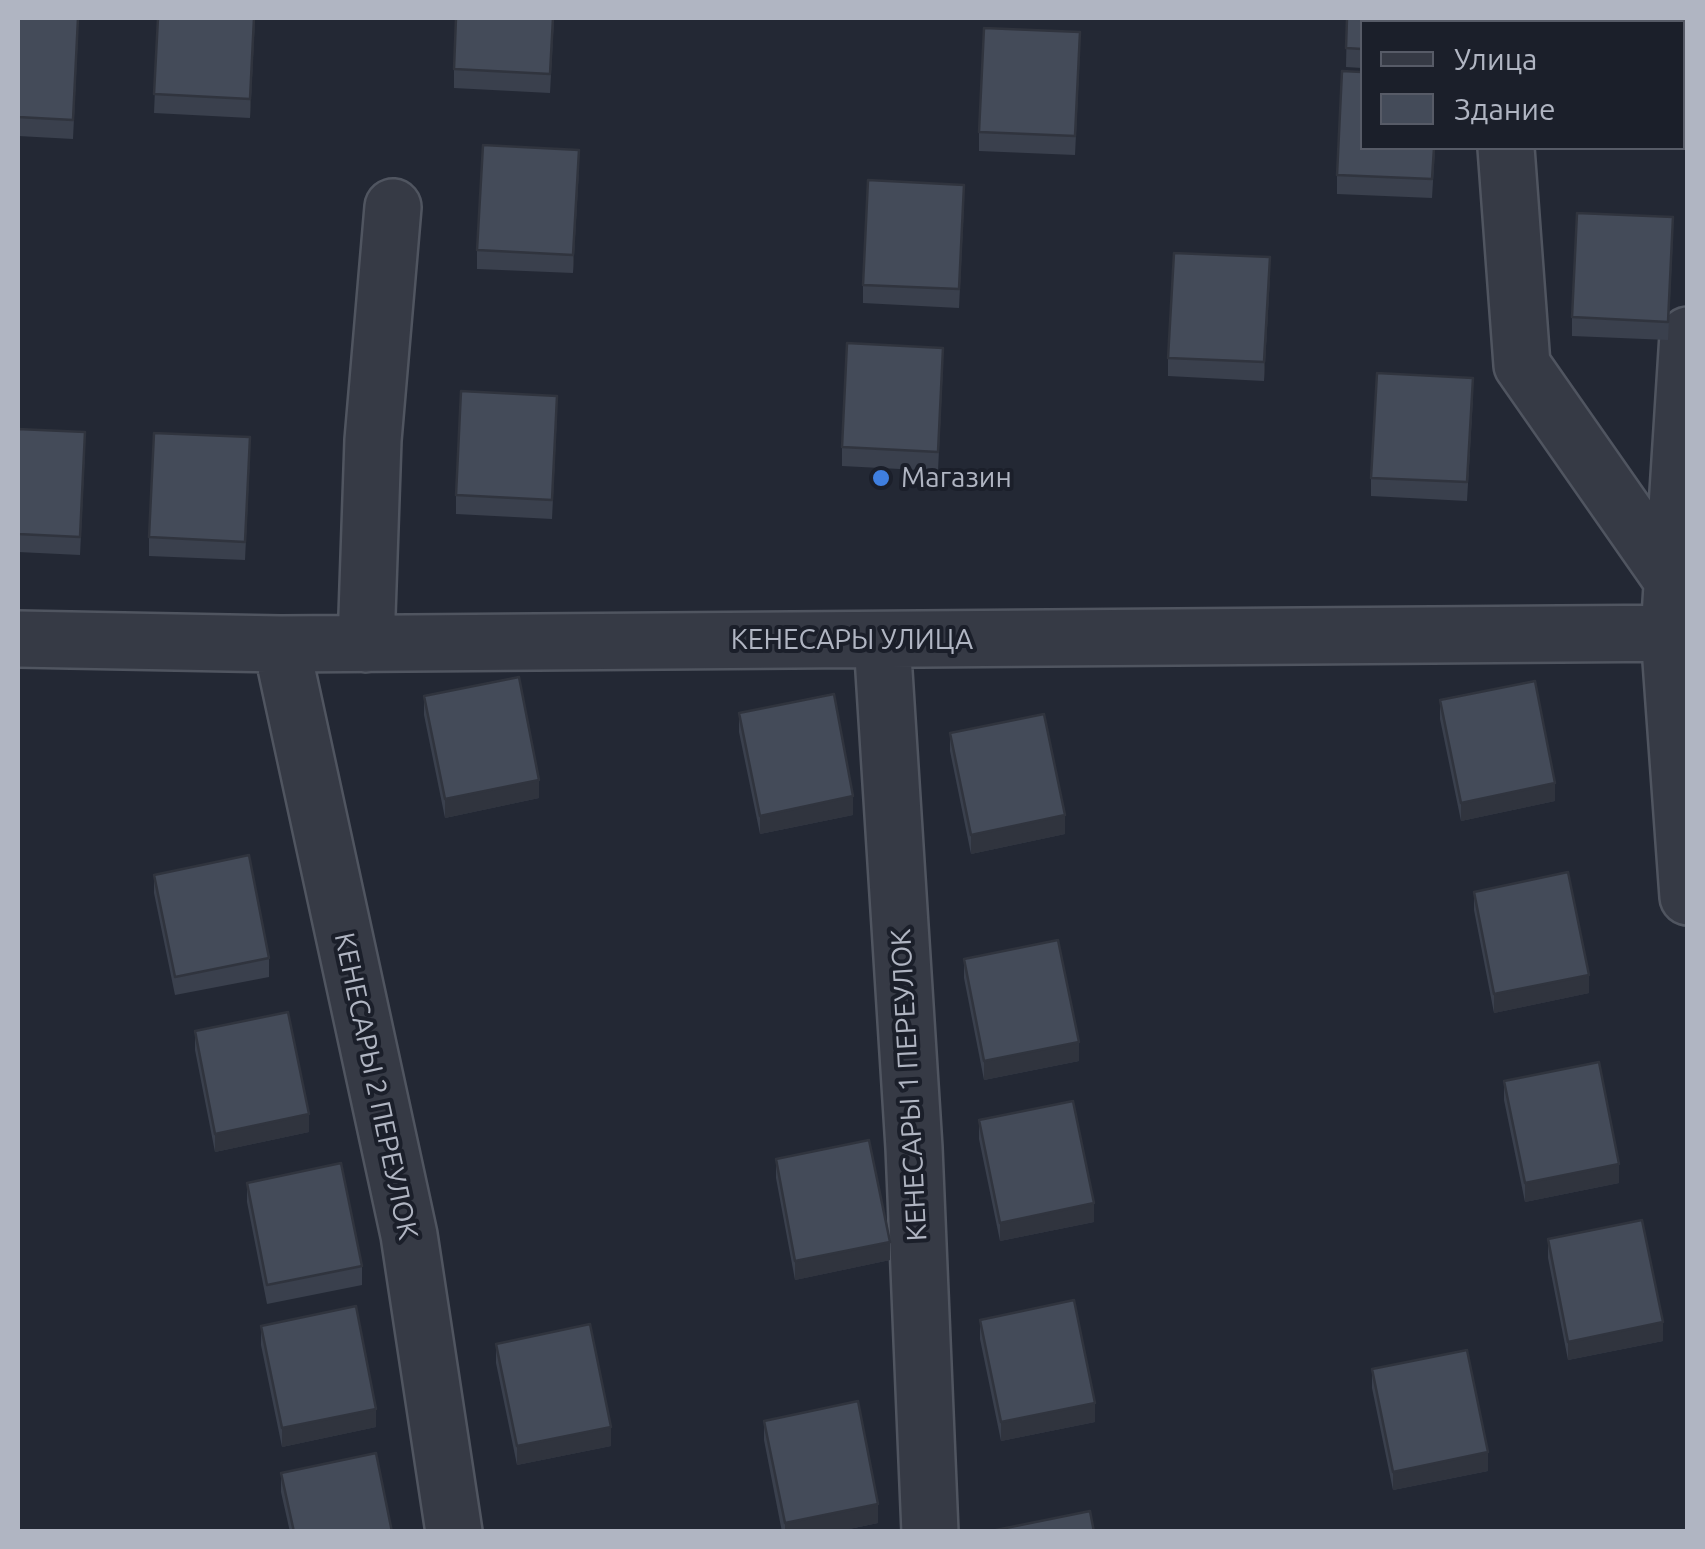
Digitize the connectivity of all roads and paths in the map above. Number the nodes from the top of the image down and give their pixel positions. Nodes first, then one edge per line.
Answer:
1 (1506, 150) edge
2 (393, 207) dead end
3 (1688, 335) edge
4 (1676, 615) edge
5 (18, 639) edge
6 (882, 640) junction
7 (281, 644) junction
8 (366, 644) junction
9 (1688, 897) edge
10 (454, 1532) edge
11 (930, 1532) edge

1 - 4 street
2 - 8 street
3 - 4 street
4 - 6 street, КЕНЕСАРЫ УЛИЦА
4 - 9 street
5 - 7 street, КЕНЕСАРЫ УЛИЦА
6 - 8 street, КЕНЕСАРЫ УЛИЦА
6 - 11 street, КЕНЕСАРЫ 1 ПЕРЕУЛОК
7 - 8 street, КЕНЕСАРЫ УЛИЦА
7 - 10 street, КЕНЕСАРЫ 2 ПЕРЕУЛОК

